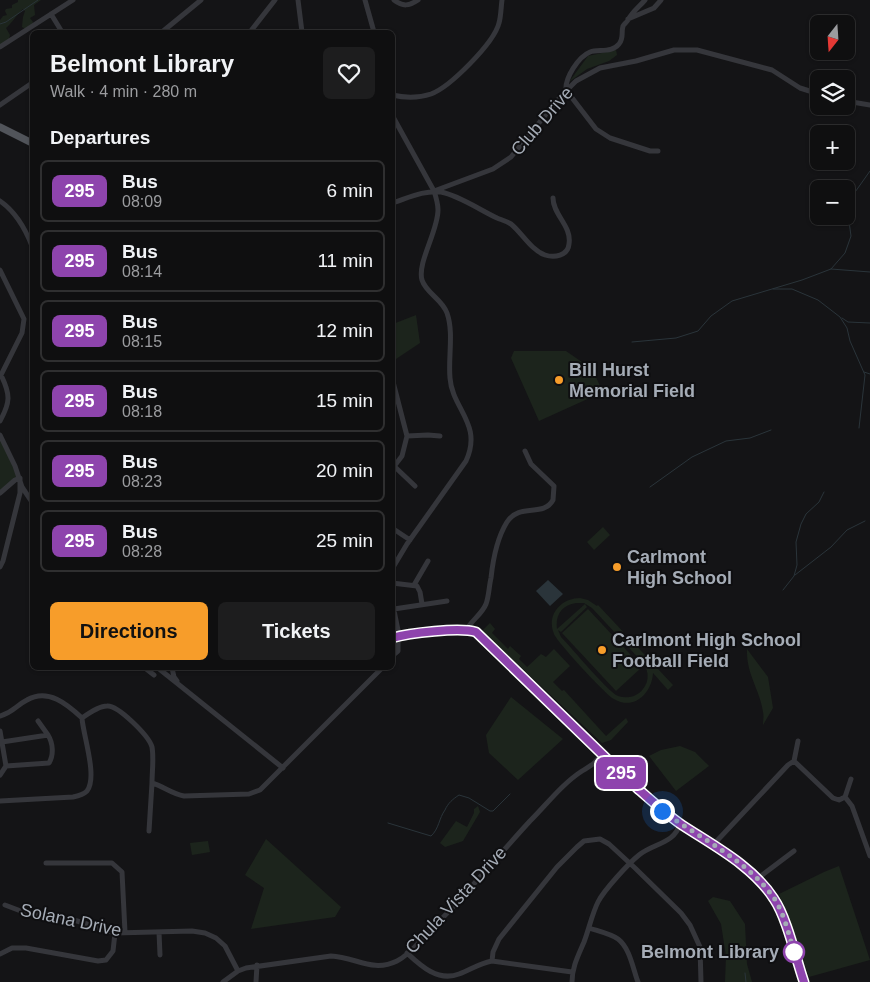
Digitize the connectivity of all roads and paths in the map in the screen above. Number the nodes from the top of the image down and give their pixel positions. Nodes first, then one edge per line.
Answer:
1 (73, 0) edge
2 (201, 0) edge
3 (274, 0) edge
4 (298, 0) edge
5 (364, 0) edge
6 (394, 0) edge
7 (418, 0) edge
8 (502, 0) edge
9 (645, 0) edge
10 (661, 0) edge
11 (51, 14) junction
12 (628, 19) junction
13 (61, 30) edge
14 (164, 30) edge
15 (252, 30) edge
16 (302, 30) edge
17 (373, 30) edge
18 (0, 47) edge
19 (30, 84) edge
20 (566, 90) junction
21 (810, 91) edge
22 (395, 95) edge
23 (855, 102) edge
24 (0, 105) edge
25 (870, 105) edge
26 (395, 120) edge
27 (0, 127) edge
28 (30, 141) edge
29 (658, 151) dead end
30 (434, 192) junction
31 (553, 198) dead end
32 (0, 201) edge
33 (395, 203) edge
34 (30, 242) edge
35 (0, 270) edge
36 (0, 374) edge
37 (395, 390) edge
38 (0, 421) edge
39 (0, 435) edge
40 (407, 436) junction
41 (440, 436) dead end
42 (525, 451) dead end
43 (395, 466) edge
44 (395, 469) edge
45 (20, 478) junction
46 (415, 486) dead end
47 (0, 493) edge
48 (30, 499) edge
49 (395, 530) edge
50 (410, 540) junction
51 (428, 561) dead end
52 (395, 564) edge
53 (0, 567) edge
54 (395, 582) edge
55 (414, 585) junction
56 (447, 601) dead end
57 (422, 604) junction
58 (395, 609) edge
59 (395, 614) edge
60 (468, 629) junction
61 (395, 637) edge
62 (395, 654) edge
63 (148, 670) edge
64 (161, 670) edge
65 (172, 670) edge
66 (380, 670) edge
67 (154, 675) dead end
68 (181, 684) junction
69 (0, 716) edge
70 (82, 718) junction
71 (38, 721) dead end
72 (0, 731) edge
73 (48, 735) junction
74 (798, 741) dead end
75 (2, 742) junction
76 (2, 752) edge
77 (601, 753) junction
78 (794, 761) junction
79 (6, 766) junction
80 (283, 768) junction
81 (0, 775) edge
82 (851, 779) dead end
83 (152, 783) junction
84 (845, 798) junction
85 (0, 801) edge
86 (680, 824) junction
87 (149, 831) dead end
88 (713, 845) junction
89 (794, 851) dead end
90 (870, 856) edge
91 (46, 863) dead end
92 (630, 864) junction
93 (758, 878) junction
94 (5, 905) dead end
95 (589, 928) junction
96 (124, 932) junction
97 (159, 932) junction
98 (115, 933) junction
99 (0, 954) edge
100 (407, 954) junction
101 (160, 955) dead end
102 (492, 961) junction
103 (257, 965) junction
104 (238, 971) junction
105 (572, 972) junction
106 (222, 982) edge
107 (256, 982) edge
108 (572, 982) edge
109 (638, 982) edge
110 (701, 982) edge
111 (804, 982) edge

1 - 11 street
2 - 14 street
3 - 15 street
4 - 16 street
5 - 17 street
6 - 7 street
8 - 22 street
9 - 12 street
10 - 12 street
11 - 13 street
11 - 18 street
12 - 20 street
19 - 24 street
20 - 21 street, Club Drive
20 - 29 street
20 - 30 street, Club Drive
23 - 25 street
26 - 30 street
27 - 28 main road
30 - 31 street
30 - 33 street, Club Drive
30 - 50 street
32 - 34 street
35 - 36 street
36 - 38 street
37 - 40 street
39 - 45 street
40 - 41 street
40 - 43 street
42 - 60 street
44 - 46 street
45 - 47 street
45 - 48 street
45 - 53 street
49 - 50 street
50 - 52 street
51 - 55 street
54 - 55 street
55 - 57 street
56 - 57 street
57 - 58 street
59 - 61 street
60 - 61 main road
60 - 77 main road
61 - 62 street
63 - 67 street
64 - 68 street
65 - 68 street
66 - 80 street
68 - 80 street
69 - 70 street
70 - 83 street
70 - 85 street
71 - 73 street
72 - 75 street
73 - 75 street
73 - 79 street
74 - 78 street
75 - 76 street
76 - 79 street
77 - 86 main road
77 - 100 street, Chula Vista Drive
78 - 84 street
78 - 88 street
79 - 81 street
80 - 83 street
82 - 84 street
83 - 87 street
84 - 90 street
86 - 88 main road
86 - 92 street
88 - 93 main road
89 - 93 street
91 - 96 street
92 - 95 street
92 - 102 street
92 - 110 street
93 - 111 main road
94 - 98 street, Solana Drive
95 - 105 street
95 - 109 street
96 - 97 street, Solana Drive
96 - 98 street, Solana Drive
97 - 101 street
97 - 104 street, Solana Drive
98 - 99 street
100 - 102 street
100 - 103 street, Chula Vista Drive
102 - 105 street
103 - 104 street, Chula Vista Drive
103 - 107 street
104 - 106 street, Chula Vista Drive
105 - 108 street

